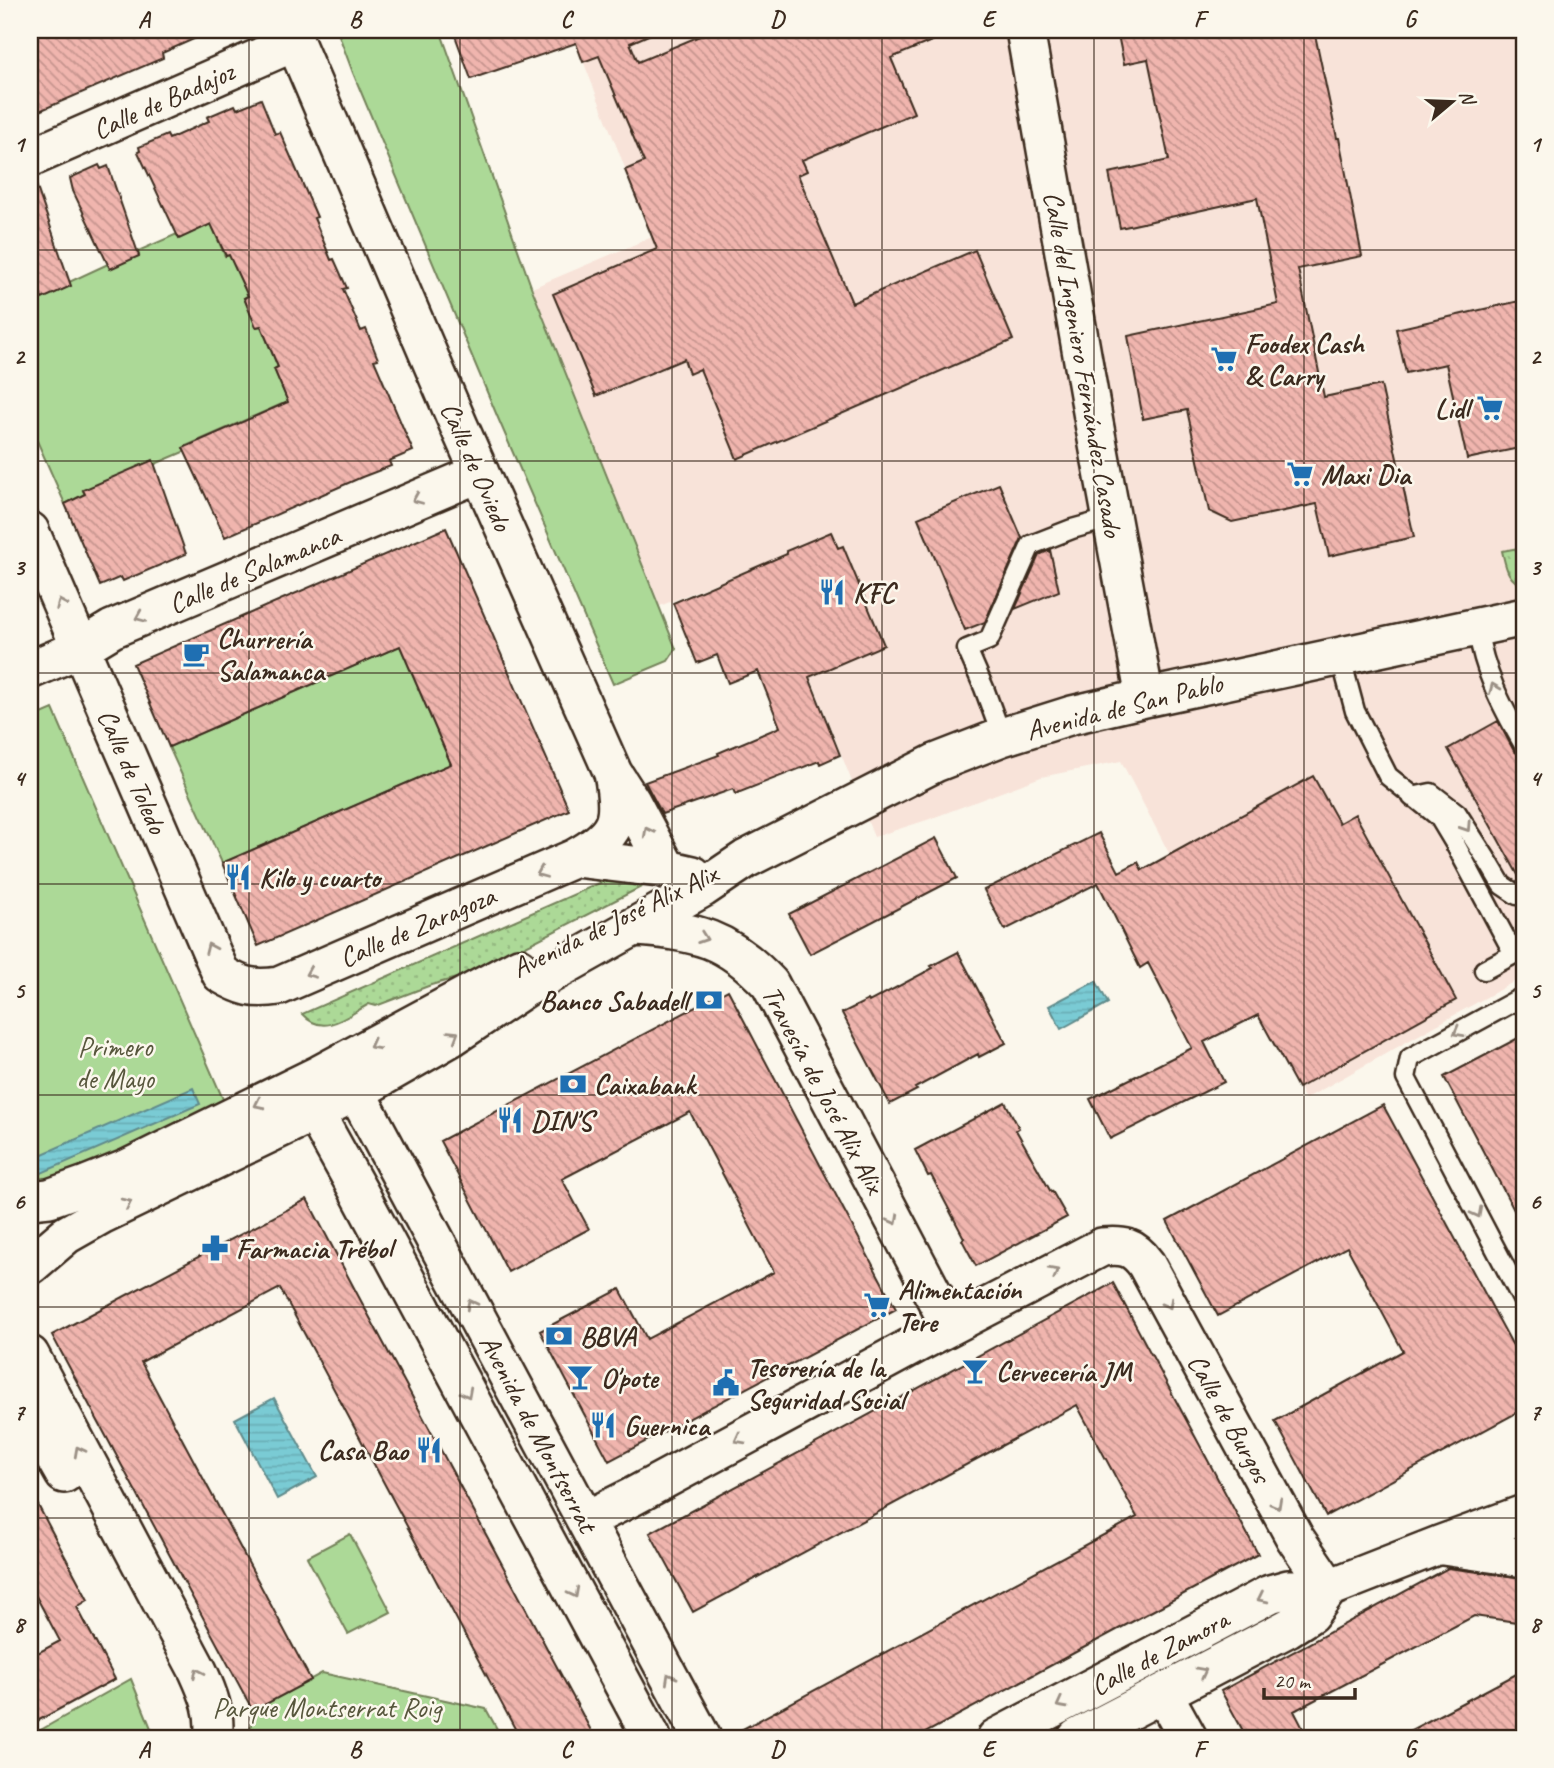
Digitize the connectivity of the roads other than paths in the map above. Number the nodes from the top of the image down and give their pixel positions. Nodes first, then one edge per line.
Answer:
1 (1025, 30) edge
2 (294, 36) edge
3 (30, 158) edge
4 (480, 473) junction
5 (1112, 518) junction
6 (30, 531) edge
7 (1524, 617) edge
8 (1477, 626) junction
9 (79, 649) junction
10 (1340, 655) junction
11 (30, 670) edge
12 (1145, 698) junction
13 (1002, 737) junction
14 (1524, 745) edge
15 (613, 773) junction
16 (1412, 797) junction
17 (575, 858) junction
18 (746, 859) junction
19 (680, 872) junction
20 (1524, 893) edge
21 (636, 927) junction
22 (1484, 970) dead end
23 (258, 989) joint
24 (1521, 997) edge
25 (395, 1070) junction
26 (320, 1074) junction
27 (356, 1092) junction
28 (315, 1113) junction
29 (376, 1128) junction
30 (238, 1150) junction
31 (341, 1161) junction
32 (30, 1200) edge
33 (30, 1260) edge
34 (1524, 1303) edge
35 (950, 1326) junction
36 (30, 1355) edge
37 (30, 1414) edge
38 (1524, 1514) edge
39 (586, 1520) junction
40 (1439, 1545) junction
41 (1524, 1558) edge
42 (1329, 1588) junction
43 (1163, 1693) junction
44 (188, 1738) edge
45 (213, 1738) edge
46 (652, 1738) edge
47 (702, 1738) edge
48 (996, 1738) edge
49 (1077, 1738) edge
50 (1188, 1738) edge

1 - 5 street, Calle del Ingeniero Fernández Casado
2 - 3 street, Calle de Badajoz
2 - 4 street, Calle de Oviedo
4 -> 9 street, Calle de Salamanca
4 - 15 street, Calle de Oviedo
5 - 12 street, Calle del Ingeniero Fernández Casado
5 - 13 lane
9 -> 6 street, Calle de Toledo
7 - 8 street, Avenida de San Pablo
8 - 10 street, Avenida de San Pablo
14 -> 8 lane
9 - 11 street, Calle de Salamanca
23 -> 9 street, Calle de Toledo
10 - 12 street, Avenida de San Pablo
10 - 16 lane
12 - 13 street, Avenida de San Pablo
13 - 18 street, Avenida de San Pablo
15 - 17 street, Calle de Zaragoza
19 -> 15 street, Calle de Oviedo
16 -> 20 lane
16 - 22 lane
17 - 19 street
17 -> 23 street, Calle de Zaragoza
18 - 19 street, Avenida de José Alix Alix
18 - 21 street, Avenida de José Alix Alix
19 -> 26 street, Avenida de José Alix Alix
25 -> 21 street, Avenida de José Alix Alix
21 -> 35 street, Travesía de José Alix Alix
24 -> 34 lane
25 - 27 street, Avenida de José Alix Alix
25 - 29 street
26 - 27 street
26 - 28 street
26 -> 32 street, Avenida de José Alix Alix
27 - 28 street, Avenida de José Alix Alix
27 - 29 street, Avenida de Montserrat
28 - 30 street, Avenida de José Alix Alix
28 - 31 street, Avenida de Montserrat
39 -> 29 street, Avenida de Montserrat
30 - 31 street, Avenida de José Alix Alix
33 -> 30 street, Avenida de José Alix Alix
31 -> 46 street, Avenida de Montserrat
35 -> 39 street
35 -> 42 street, Calle de Burgos
45 -> 36 street
37 - 44 street
38 - 40 street, Calle de Zamora
47 -> 39 street, Avenida de Montserrat
40 - 41 street
40 - 42 street, Calle de Zamora
43 -> 42 street, Calle de Zamora
42 -> 48 street, Calle de Zamora
43 - 49 street, Calle de Zamora
43 - 50 street

